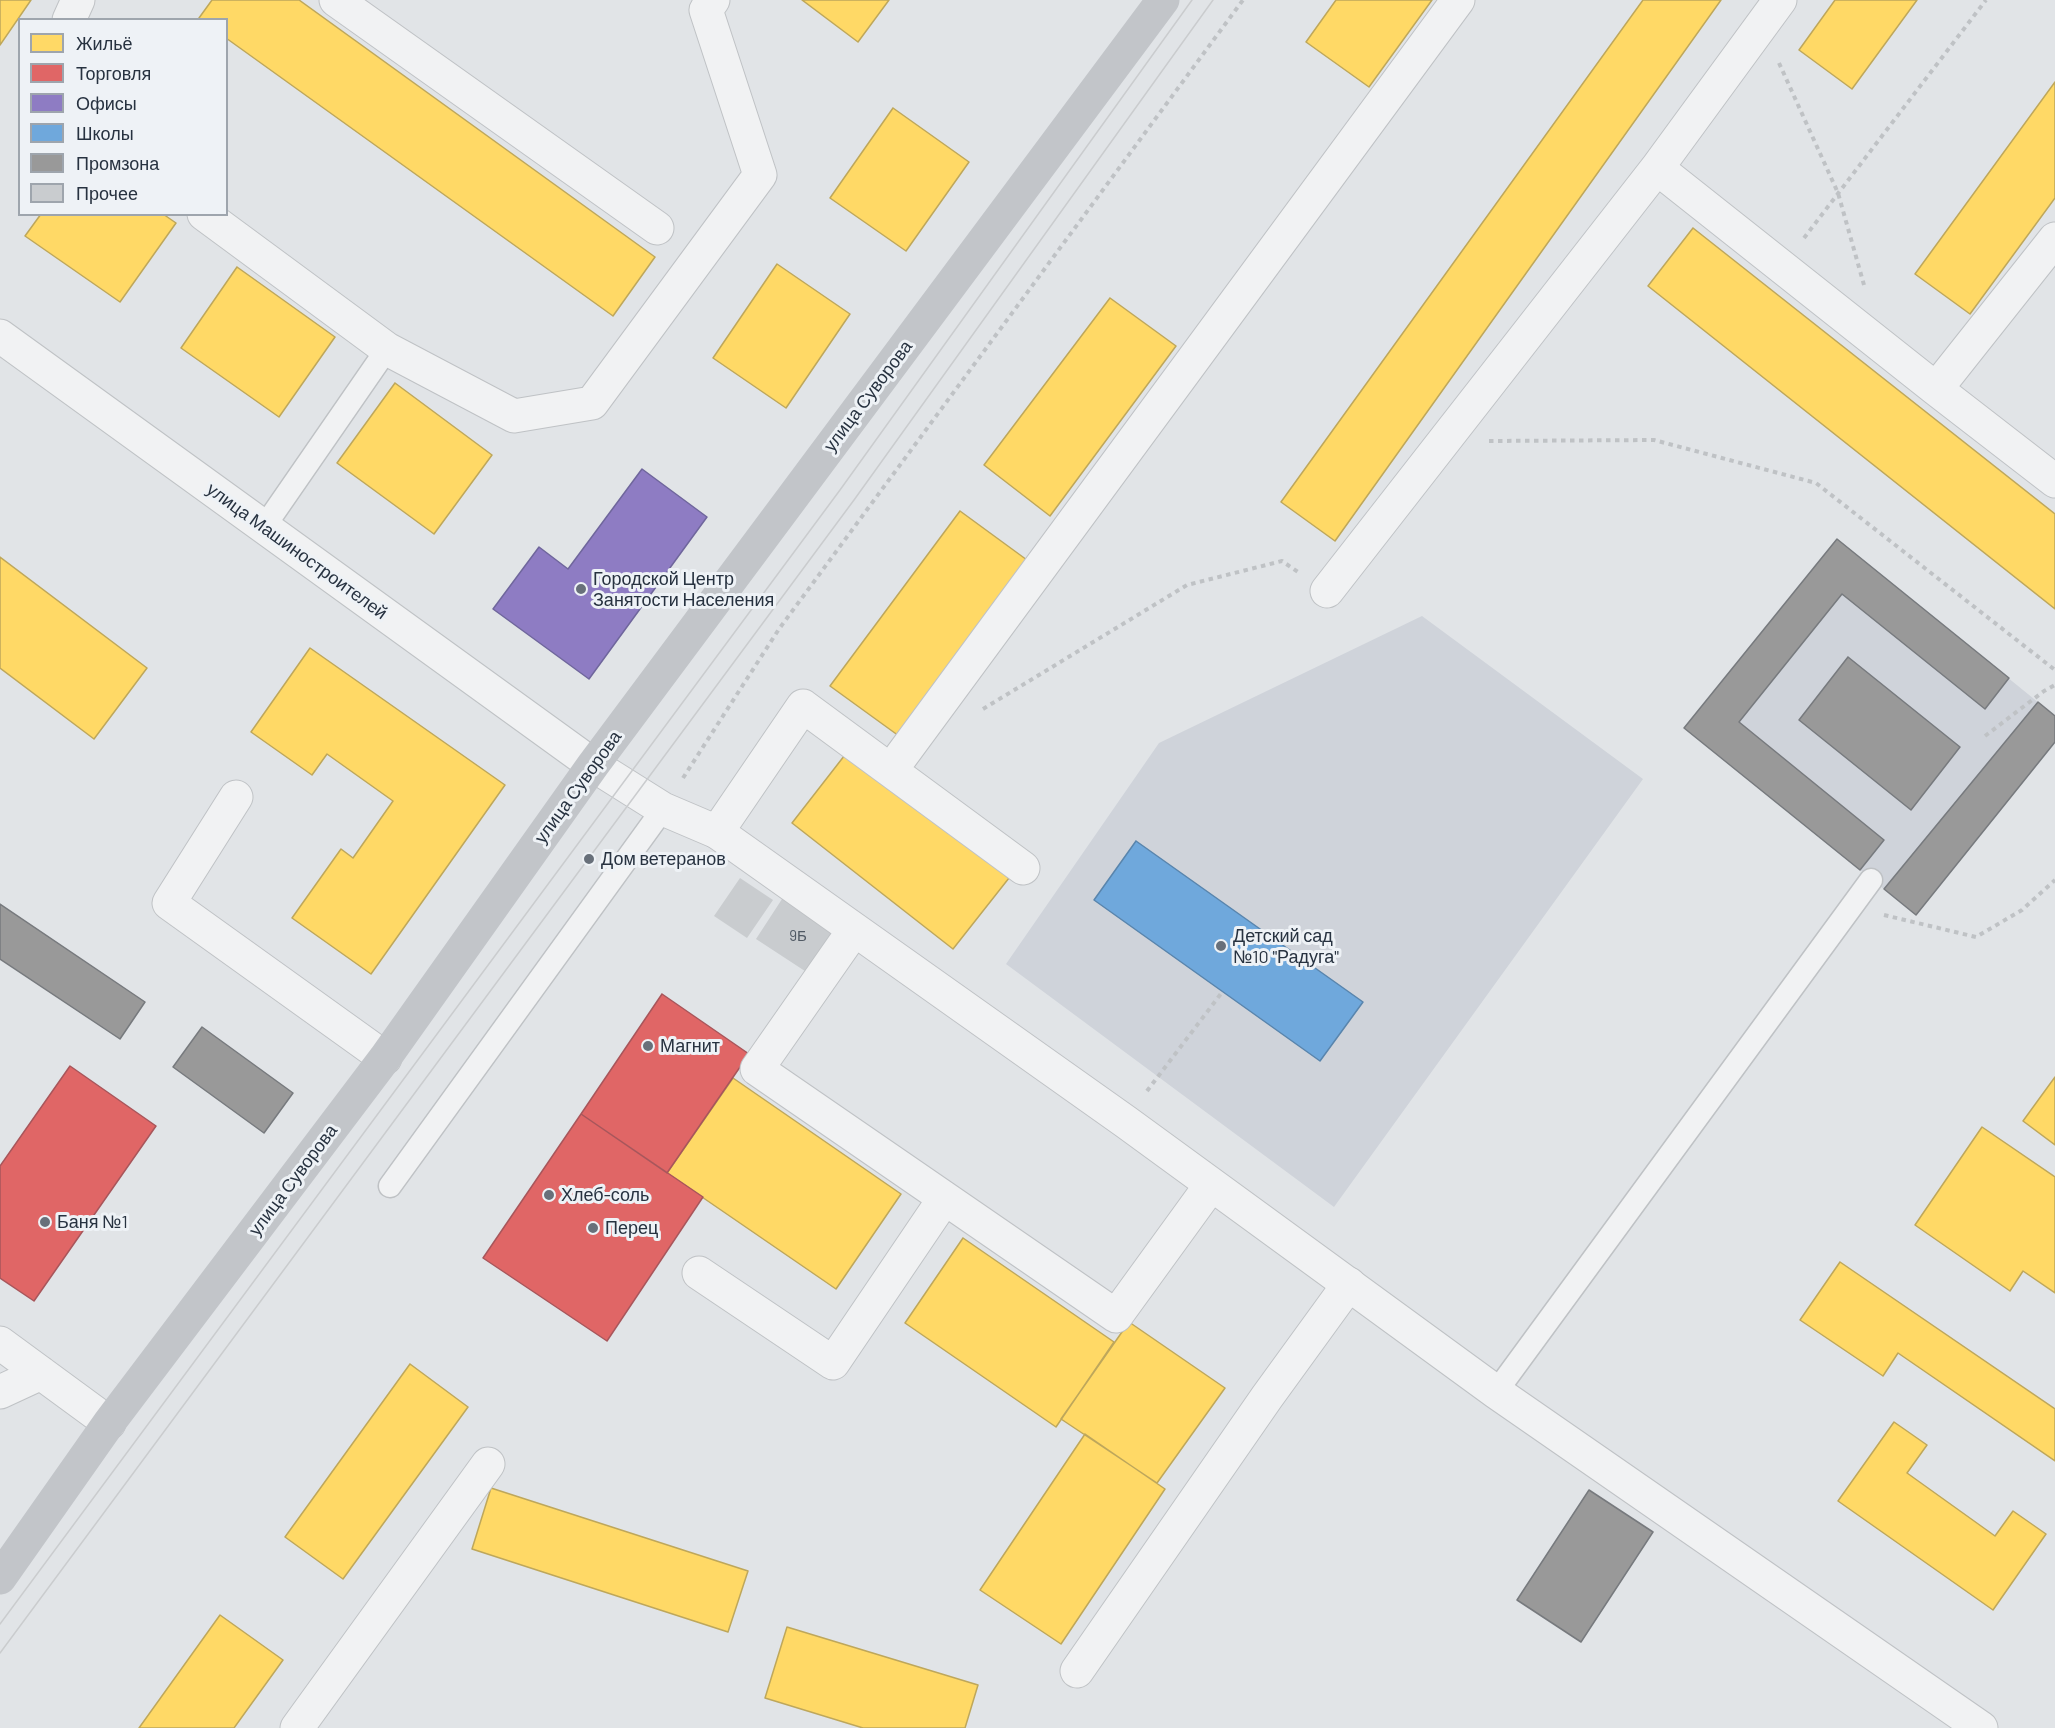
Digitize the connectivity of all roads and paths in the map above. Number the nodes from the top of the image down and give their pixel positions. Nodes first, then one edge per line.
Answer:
1 (78, 0) edge
2 (336, 0) edge
3 (713, 0) edge
4 (1163, 0) edge
5 (1243, 0) edge
6 (1458, 0) edge
7 (1986, 0) edge
8 (1771, 12) edge
9 (70, 18) edge
10 (1657, 168) junction
11 (1838, 193) junction
12 (207, 216) edge
13 (657, 228) dead end
14 (2055, 238) edge
15 (1782, 267) junction
16 (1866, 291) dead end
17 (0, 336) edge
18 (387, 349) junction
19 (1936, 389) junction
20 (1443, 442) junction
21 (2055, 480) edge
22 (264, 527) junction
23 (1327, 591) joint
24 (2055, 670) edge
25 (2055, 686) edge
26 (978, 712) dead end
27 (1985, 736) dead end
28 (593, 765) junction
29 (891, 770) junction
30 (236, 798) dead end
31 (663, 809) junction
32 (717, 832) junction
33 (1023, 868) dead end
34 (1871, 880) dead end
35 (2055, 880) edge
36 (1852, 907) junction
37 (854, 930) junction
38 (1223, 991) dead end
39 (385, 1058) junction
40 (1126, 1122) junction
41 (1210, 1185) junction
42 (390, 1186) dead end
43 (944, 1199) junction
44 (699, 1273) dead end
45 (1349, 1284) junction
46 (0, 1344) edge
47 (41, 1373) junction
48 (0, 1392) edge
49 (1496, 1392) junction
50 (110, 1423) junction
51 (488, 1464) dead end
52 (0, 1578) edge
53 (1077, 1671) dead end
54 (297, 1728) edge
55 (1981, 1728) edge

1 - 9 street
2 - 13 street
3 - 18 street
4 - 28 main road, улица Суворова
5 - 31 path
6 - 29 street
7 - 11 path
8 - 10 street
8 - 11 path
10 - 15 street
10 - 20 street
11 - 15 path
11 - 16 path
12 - 18 street
14 - 19 street
15 - 19 street
17 - 22 street, улица Машиностроителей
18 - 22 lane
19 - 21 street
20 - 23 street
20 - 24 path
22 - 28 street, улица Машиностроителей
23 - 26 path
25 - 27 path
28 - 31 street, улица Машиностроителей
28 - 39 main road, улица Суворова
29 - 32 street
29 - 33 street
30 - 39 street
31 - 32 street, улица Машиностроителей
31 - 42 lane
32 - 37 street, улица Машиностроителей
34 - 36 lane
35 - 36 path
36 - 49 lane
37 - 40 street, улица Машиностроителей
37 - 43 street
38 - 40 path
39 - 50 main road, улица Суворова
40 - 41 street, улица Машиностроителей
41 - 43 street
41 - 45 street, улица Машиностроителей
43 - 44 street
45 - 49 street, улица Машиностроителей
45 - 53 street
46 - 47 street
47 - 48 street
47 - 50 street
49 - 55 street, улица Машиностроителей
50 - 52 main road, улица Суворова
51 - 54 street

